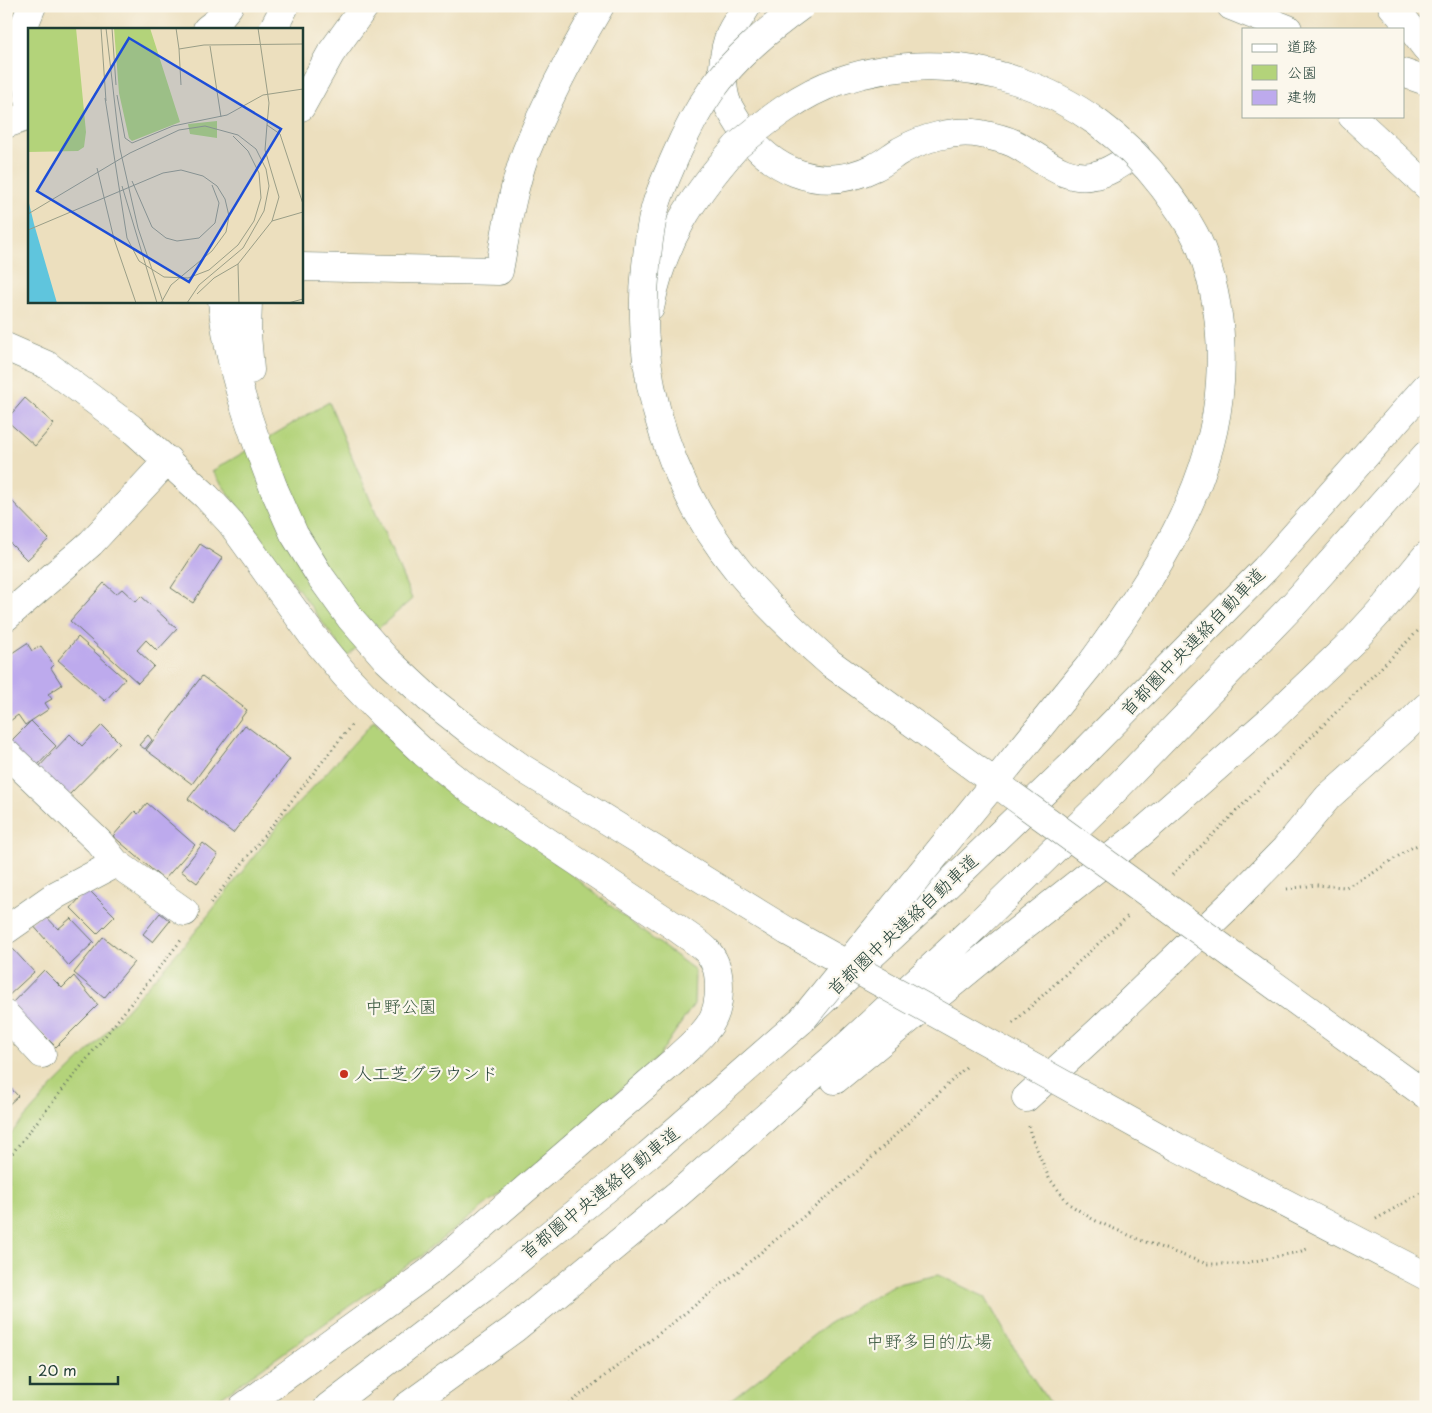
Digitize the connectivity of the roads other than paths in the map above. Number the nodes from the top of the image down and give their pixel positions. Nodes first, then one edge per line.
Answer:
1 (32, 6) edge
2 (229, 6) edge
3 (285, 6) edge
4 (365, 6) edge
5 (600, 6) edge
6 (747, 6) edge
7 (801, 6) edge
8 (1221, 6) edge
9 (1231, 6) edge
10 (1392, 6) edge
11 (208, 28) edge
12 (274, 28) edge
13 (1246, 28) edge
14 (1286, 28) edge
15 (1426, 48) edge
16 (1404, 73) edge
17 (1426, 81) edge
18 (28, 94) edge
19 (302, 104) edge
20 (28, 116) edge
21 (1354, 118) edge
22 (6, 124) edge
23 (1136, 154) junction
24 (1426, 185) edge
25 (302, 267) edge
26 (222, 302) edge
27 (248, 302) edge
28 (644, 342) junction
29 (6, 347) edge
30 (1426, 387) edge
31 (1426, 455) edge
32 (168, 460) junction
33 (274, 489) junction
34 (1426, 556) edge
35 (6, 618) edge
36 (1426, 707) edge
37 (6, 753) edge
38 (116, 863) junction
39 (185, 912) dead end
40 (6, 930) edge
41 (6, 1015) edge
42 (802, 1020) junction
43 (42, 1054) dead end
44 (1426, 1095) edge
45 (1026, 1098) road end
46 (1426, 1276) edge
47 (514, 1330) junction
48 (243, 1407) edge
49 (328, 1407) edge
50 (406, 1407) edge

1 - 18 main road
2 - 11 main road
3 - 12 main road
4 - 19 main road
5 - 25 main road
6 - 23 main road
7 - 28 main road, bridge
8 - 13 main road
9 - 14 main road
10 - 15 main road
16 - 17 main road
20 - 22 main road
21 - 24 main road
23 - 28 main road, bridge
23 - 42 main road, bridge
26 - 33 main road
27 - 33 main road
28 - 44 main road, bridge
29 - 32 main road
30 - 42 main road, 首都圏中央連絡自動車道, bridge
31 - 47 main road, bridge
32 - 35 main road
32 - 48 main road
33 - 46 main road, bridge
34 - 47 main road, bridge
36 - 45 main road
37 - 38 main road
38 - 39 main road
38 - 40 main road
41 - 43 main road
42 - 49 main road, 首都圏中央連絡自動車道
47 - 50 main road

